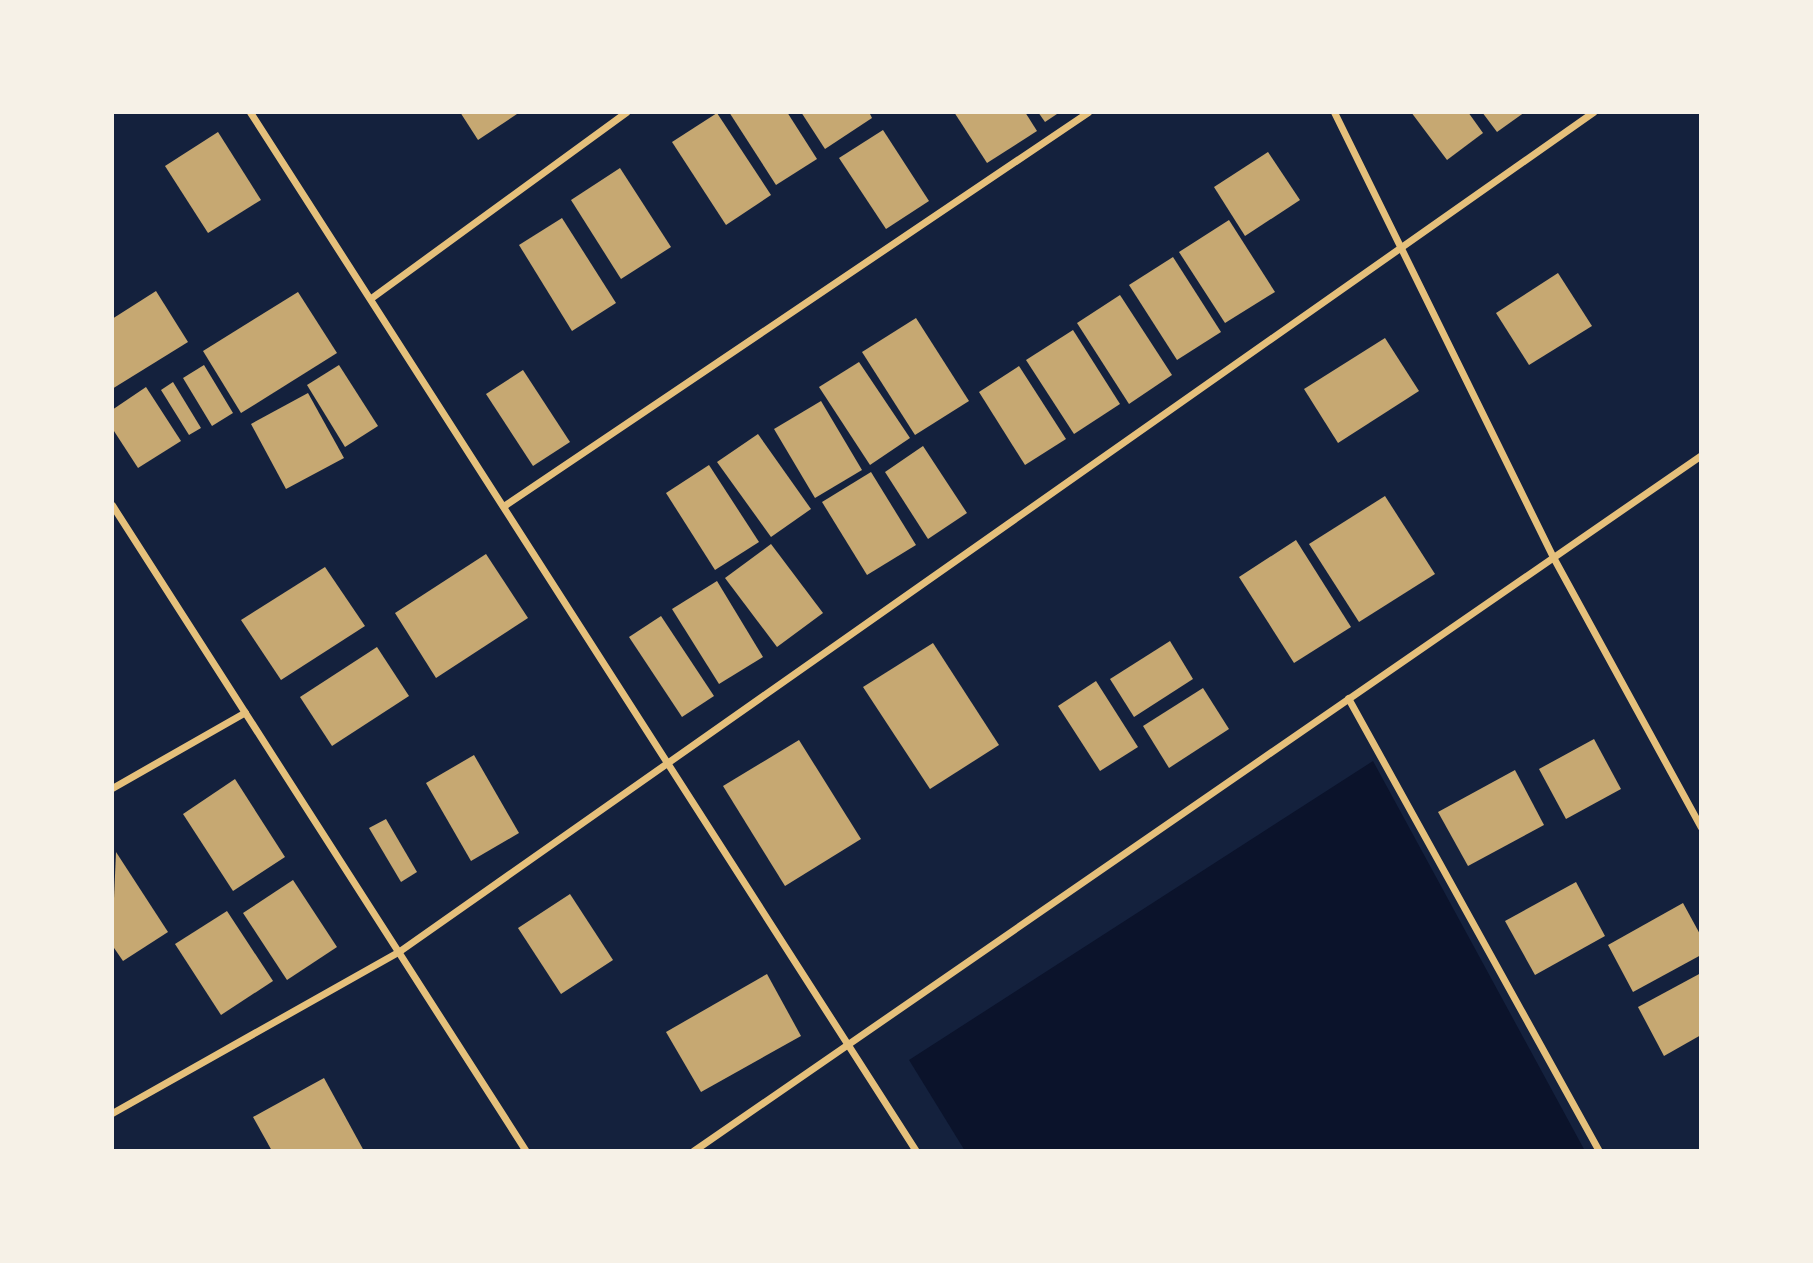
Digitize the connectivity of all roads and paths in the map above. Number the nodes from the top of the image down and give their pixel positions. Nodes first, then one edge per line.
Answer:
1 (250, 112) edge
2 (626, 112) edge
3 (1088, 112) edge
4 (1334, 112) edge
5 (1593, 112) edge
6 (1404, 247) junction
7 (371, 298) junction
8 (1701, 455) edge
9 (112, 505) edge
10 (505, 505) junction
11 (1553, 557) junction
12 (1348, 698) junction
13 (245, 712) junction
14 (668, 768) junction
15 (112, 788) edge
16 (1701, 827) edge
17 (398, 952) junction
18 (850, 1041) junction
19 (112, 1113) edge
20 (526, 1151) edge
21 (693, 1151) edge
22 (916, 1151) edge
23 (1599, 1151) edge

1 - 7 street
2 - 7 street
3 - 10 street
4 - 6 street
5 - 6 street
6 - 11 street
6 - 14 street
7 - 10 street
8 - 11 street
9 - 13 street
10 - 14 street
11 - 12 street
11 - 16 street
12 - 18 street
12 - 23 street
13 - 15 street
13 - 17 street
14 - 17 street
14 - 18 street
17 - 19 street
17 - 20 street
18 - 21 street
18 - 22 street

